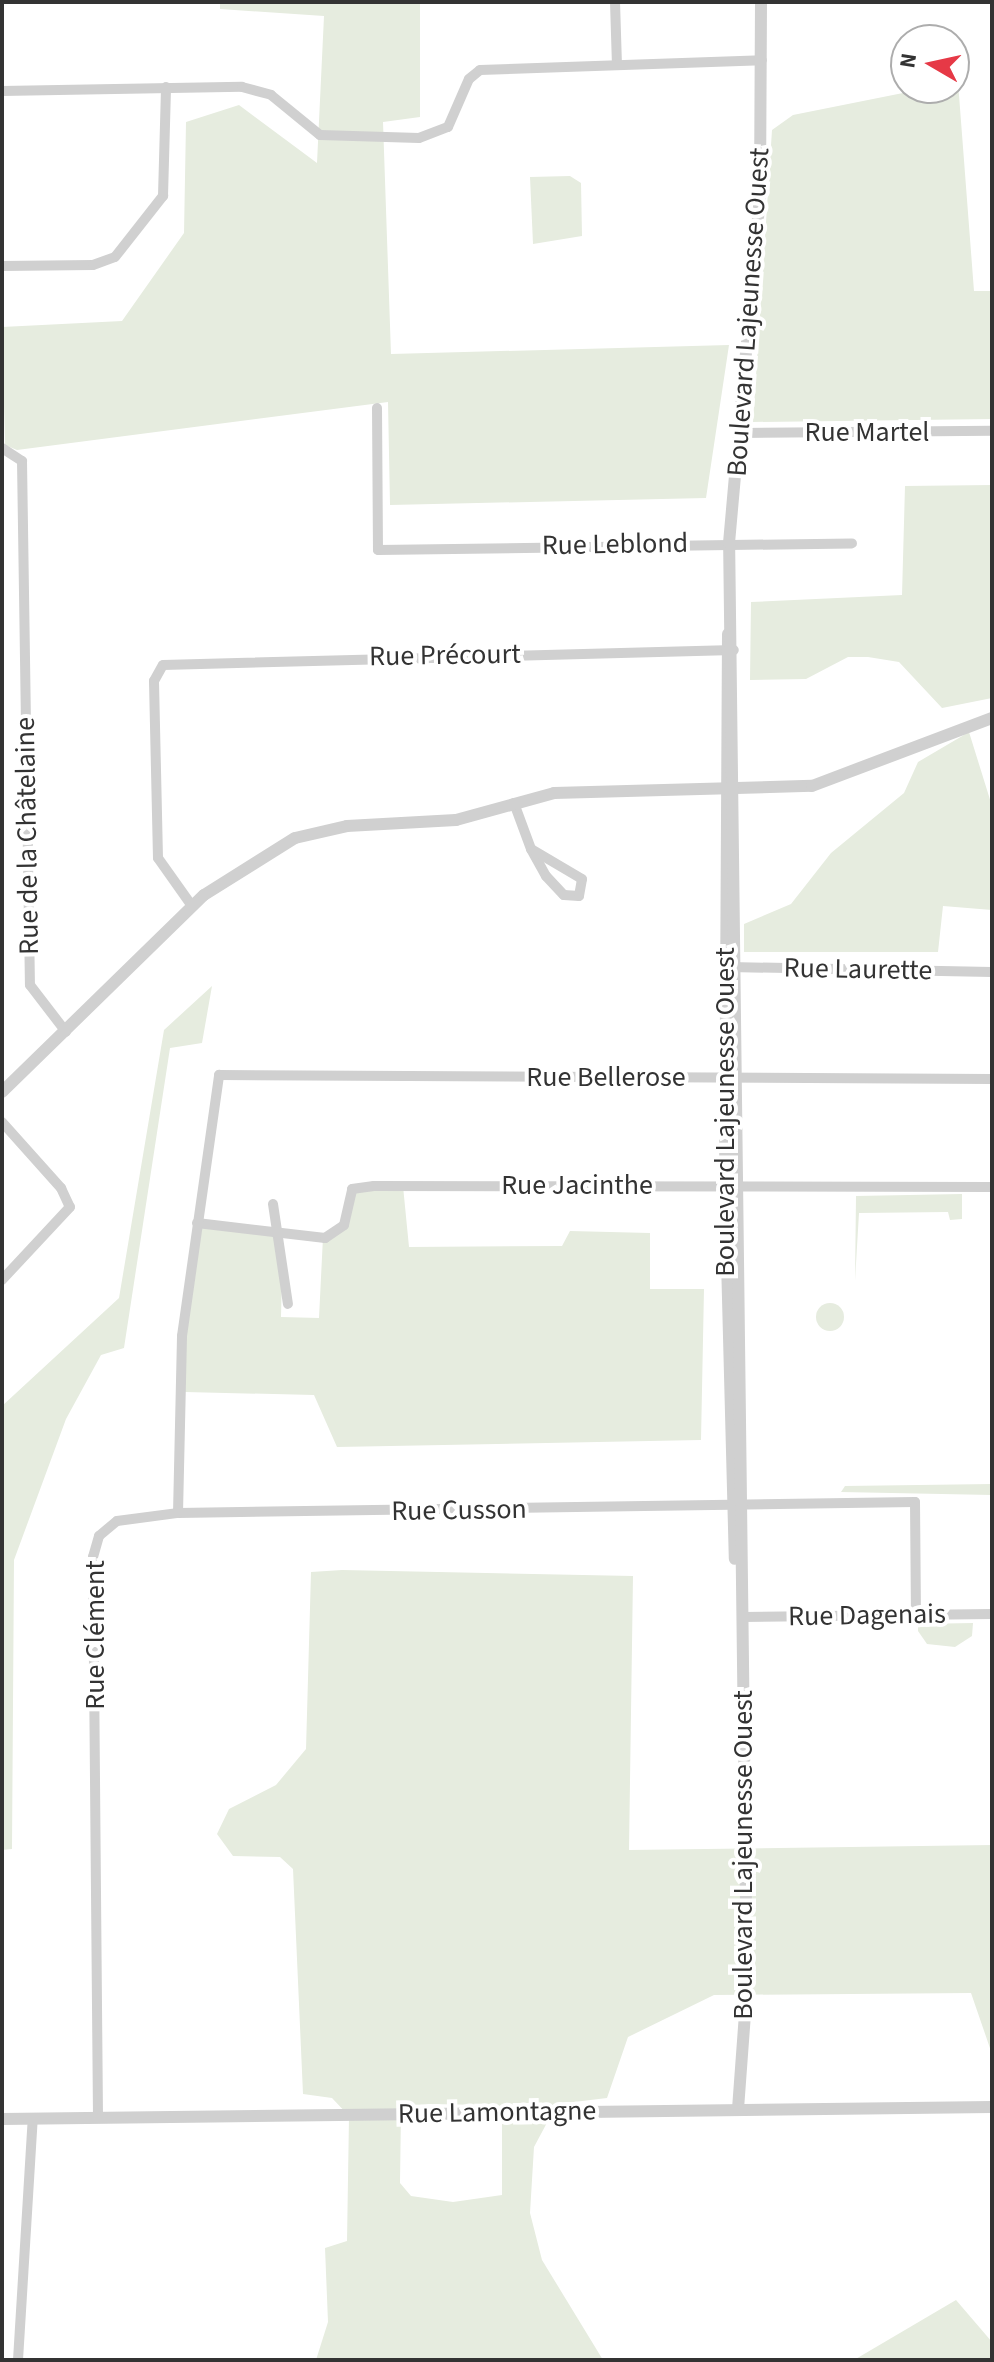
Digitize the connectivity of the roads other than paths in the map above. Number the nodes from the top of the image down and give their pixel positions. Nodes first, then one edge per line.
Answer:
1 (615, 2) edge
2 (761, 2) edge
3 (762, 60) junction
4 (617, 65) junction
5 (166, 87) junction
6 (2, 91) edge
7 (2, 266) edge
8 (377, 408) dead end
9 (992, 431) edge
10 (742, 433) junction
11 (2, 448) edge
12 (729, 543) junction
13 (852, 543) dead end
14 (729, 650) junction
15 (992, 718) edge
16 (729, 788) junction
17 (514, 803) junction
18 (531, 849) junction
19 (192, 906) junction
20 (729, 967) junction
21 (992, 972) edge
22 (66, 1032) junction
23 (730, 1078) junction
24 (992, 1079) edge
25 (2, 1092) edge
26 (2, 1122) edge
27 (731, 1186) junction
28 (992, 1186) edge
29 (273, 1204) dead end
30 (197, 1223) junction
31 (282, 1233) junction
32 (2, 1280) edge
33 (288, 1304) dead end
34 (735, 1508) junction
35 (178, 1513) junction
36 (992, 1614) edge
37 (916, 1615) junction
38 (742, 1617) junction
39 (992, 2107) edge
40 (738, 2109) junction
41 (98, 2117) junction
42 (33, 2118) junction
43 (2, 2119) edge
44 (18, 2360) edge

1 - 4 street
2 - 3 street, Boulevard Lajeunesse Ouest
3 - 4 street
3 - 10 street, Boulevard Lajeunesse Ouest
4 - 5 street
5 - 6 street
5 - 7 street
8 - 12 street, Rue Leblond
9 - 10 street, Rue Martel
10 - 12 street, Boulevard Lajeunesse Ouest
11 - 22 street, Rue de la Châtelaine
12 - 13 street, Rue Leblond
12 - 14 street, Boulevard Lajeunesse Ouest
14 - 16 street, Boulevard Lajeunesse Ouest
14 - 19 street, Rue Précourt
15 - 16 street
16 - 17 street
16 - 20 street, Boulevard Lajeunesse Ouest
17 - 18 street
17 - 19 street
18 - 18 street
19 - 22 street
20 - 21 street, Rue Laurette
20 - 23 street, Boulevard Lajeunesse Ouest
22 - 25 street
23 - 24 street, Rue Bellerose
23 - 27 street, Boulevard Lajeunesse Ouest
23 - 30 street, Rue Bellerose
26 - 32 street
27 - 28 street, Rue Jacinthe
27 - 31 street, Rue Jacinthe
27 - 34 street, Boulevard Lajeunesse Ouest
29 - 31 street
30 - 31 street, Rue Jacinthe
30 - 35 street
31 - 33 street
34 - 35 street, Rue Cusson
34 - 37 street, Rue Cusson
34 - 38 street, Boulevard Lajeunesse Ouest
35 - 41 street, Rue Clément
36 - 37 street, Rue Dagenais
37 - 38 street, Rue Dagenais
38 - 40 street, Boulevard Lajeunesse Ouest
39 - 40 street, Rue Lamontagne
40 - 41 street, Rue Lamontagne
41 - 42 street, Rue Lamontagne
42 - 43 street, Rue Lamontagne
42 - 44 street

